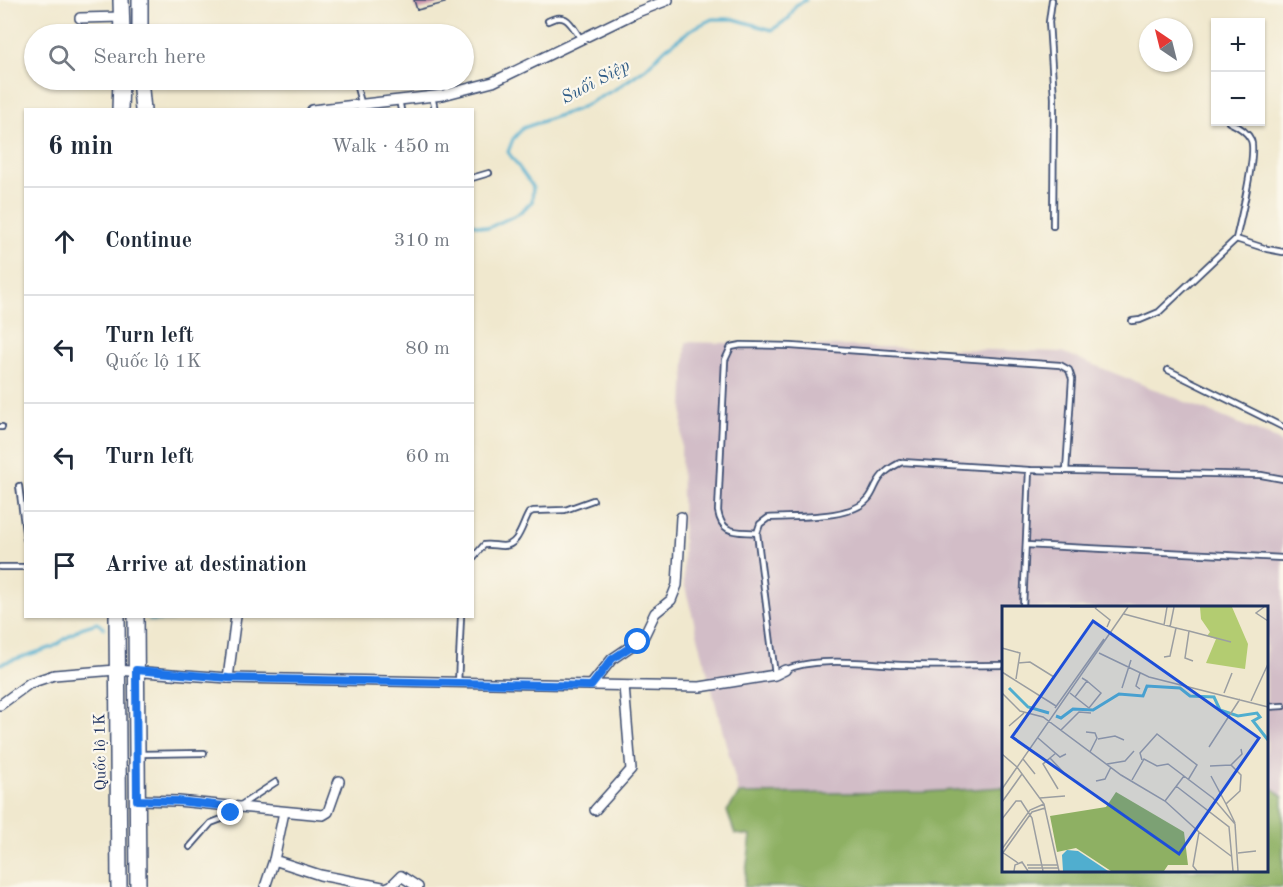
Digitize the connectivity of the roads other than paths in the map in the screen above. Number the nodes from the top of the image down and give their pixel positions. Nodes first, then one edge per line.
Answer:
1 (121, 0) edge
2 (140, 0) edge
3 (665, 0) edge
4 (1052, 0) edge
5 (122, 17) junction
6 (80, 18) dead end
7 (548, 21) dead end
8 (122, 24) edge
9 (140, 24) edge
10 (580, 39) junction
11 (474, 87) edge
12 (121, 90) edge
13 (141, 90) edge
14 (358, 90) edge
15 (447, 90) edge
16 (463, 90) edge
17 (447, 94) junction
18 (432, 96) junction
19 (400, 104) edge
20 (363, 106) edge
21 (120, 108) edge
22 (143, 108) edge
23 (338, 108) edge
24 (435, 108) edge
25 (1238, 126) edge
26 (489, 173) dead end
27 (474, 177) edge
28 (1053, 226) dead end
29 (1236, 239) junction
30 (1283, 252) edge
31 (1132, 321) dead end
32 (1168, 370) dead end
33 (1283, 427) edge
34 (1029, 470) junction
35 (1066, 471) junction
36 (1283, 479) edge
37 (19, 486) dead end
38 (593, 500) dead end
39 (681, 517) dead end
40 (24, 524) edge
41 (757, 533) junction
42 (1026, 545) junction
43 (474, 556) edge
44 (1283, 558) edge
45 (0, 567) edge
46 (24, 567) edge
47 (1023, 606) edge
48 (117, 618) edge
49 (135, 618) edge
50 (236, 618) edge
51 (462, 618) edge
52 (1002, 665) edge
53 (116, 670) junction
54 (136, 670) junction
55 (785, 670) joint
56 (775, 675) junction
57 (228, 678) junction
58 (458, 684) junction
59 (591, 686) junction
60 (624, 686) junction
61 (0, 705) edge
62 (1283, 705) edge
63 (1268, 707) edge
64 (204, 753) dead end
65 (137, 754) junction
66 (339, 781) dead end
67 (276, 782) dead end
68 (137, 800) junction
69 (236, 807) junction
70 (595, 810) dead end
71 (284, 812) junction
72 (190, 847) dead end
73 (274, 860) junction
74 (119, 887) edge
75 (138, 887) edge
76 (265, 887) edge
77 (382, 887) edge
78 (388, 887) edge
79 (418, 887) edge

1 - 5 main road
2 - 9 main road
3 - 10 street
4 - 28 lane
5 - 6 street
5 - 8 main road
7 - 10 lane
10 - 11 street
12 - 21 main road
13 - 22 main road
14 - 20 lane
15 - 17 lane
16 - 17 street
17 - 18 street
18 - 19 street
18 - 24 lane
19 - 20 street
20 - 23 street
25 - 29 lane
26 - 27 lane
29 - 30 lane
29 - 31 lane
32 - 33 lane
34 - 35 lane
34 - 41 lane
34 - 42 lane
35 - 36 lane
35 - 41 lane
37 - 40 lane
38 - 43 lane
39 - 59 street
41 - 56 lane
42 - 44 lane
42 - 47 lane
45 - 46 lane
48 - 53 main road, Quốc lộ 1K
49 - 54 main road
50 - 57 street
51 - 58 lane
52 - 55 lane
53 - 54 street
53 - 61 street
53 - 74 main road, Quốc lộ 1K
54 - 57 street
54 - 65 main road
55 - 56 street
56 - 60 street
57 - 58 street
58 - 59 street
59 - 60 street
60 - 70 street
62 - 63 lane
64 - 65 lane
65 - 68 main road
66 - 71 street
67 - 69 lane
68 - 69 street
68 - 75 main road
69 - 71 street
69 - 72 lane
71 - 73 street
73 - 76 street
73 - 77 street
78 - 79 street

